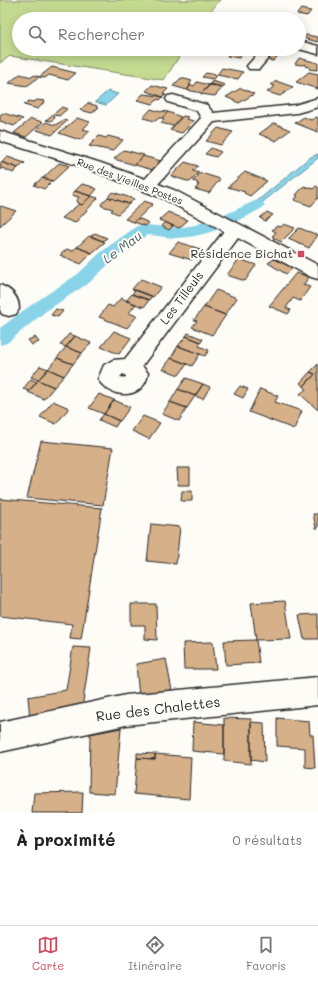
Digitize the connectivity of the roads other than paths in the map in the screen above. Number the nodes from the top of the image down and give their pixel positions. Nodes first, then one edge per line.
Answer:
1 (306, 47) edge
2 (318, 50) edge
3 (263, 56) edge
4 (254, 66) dead end
5 (173, 100) dead end
6 (318, 102) edge
7 (209, 118) junction
8 (0, 136) edge
9 (148, 186) junction
10 (225, 223) junction
11 (318, 273) edge
12 (0, 292) edge
13 (9, 309) dead end
14 (130, 367) dead end
15 (318, 691) edge
16 (0, 737) edge

1 - 2 street
3 - 4 street
5 - 7 street
6 - 7 street
7 - 9 street
8 - 9 street, Rue des Vieilles Postes
9 - 10 street, Rue des Vieilles Postes
10 - 11 street, Rue des Vieilles Postes
10 - 14 street, Les Tilleuls
12 - 13 street
15 - 16 street, Rue des Chalettes

